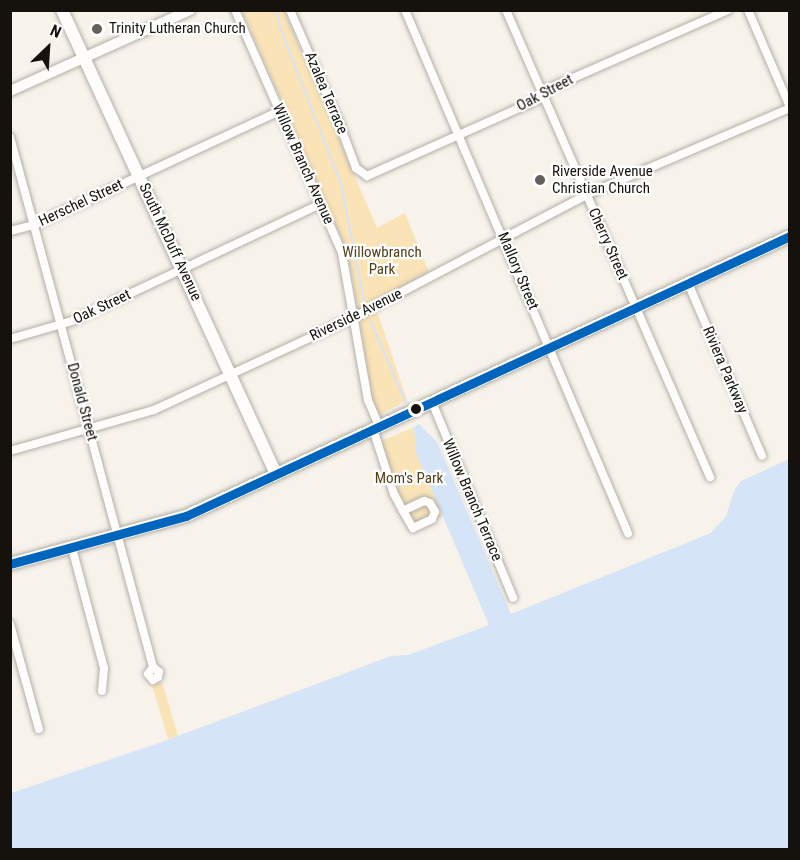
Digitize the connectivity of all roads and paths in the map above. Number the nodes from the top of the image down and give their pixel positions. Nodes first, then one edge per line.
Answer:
1 (62, 10) edge
2 (190, 10) edge
3 (235, 10) edge
4 (290, 10) edge
5 (405, 10) edge
6 (506, 10) edge
7 (728, 10) edge
8 (748, 10) edge
9 (85, 60) junction
10 (10, 92) edge
11 (543, 94) junction
12 (789, 108) edge
13 (280, 111) junction
14 (459, 135) junction
15 (10, 137) edge
16 (362, 174) joint
17 (140, 176) junction
18 (586, 195) junction
19 (321, 204) junction
20 (34, 225) junction
21 (10, 231) edge
22 (789, 236) edge
23 (504, 238) junction
24 (182, 270) junction
25 (688, 283) junction
26 (636, 307) junction
27 (354, 317) junction
28 (61, 325) junction
29 (10, 339) edge
30 (550, 347) junction
31 (231, 374) junction
32 (432, 402) junction
33 (376, 428) junction
34 (90, 430) junction
35 (10, 451) edge
36 (762, 456) dead end
37 (276, 474) junction
38 (710, 477) dead end
39 (403, 511) dead end
40 (628, 533) dead end
41 (118, 536) junction
42 (72, 548) junction
43 (11, 563) edge
44 (513, 598) dead end
45 (10, 624) edge
46 (153, 668) dead end
47 (102, 691) dead end
48 (39, 729) dead end

1 - 9 main road, South McDuff Avenue
2 - 9 street
3 - 13 street, Willow Branch Avenue
4 - 16 street, Azalea Terrace
5 - 14 street, Mallory Street
6 - 11 street, Cherry Street
7 - 11 street, Oak Street
8 - 12 street
9 - 10 street
9 - 17 main road, South McDuff Avenue
11 - 14 street, Oak Street
11 - 18 street, Cherry Street
12 - 18 street, Riverside Avenue
13 - 17 street, Herschel Street
13 - 19 street, Willow Branch Avenue
14 - 16 street, Oak Street
14 - 23 street, Mallory Street
15 - 20 street, Donald Street
17 - 20 street, Herschel Street
17 - 24 main road, South McDuff Avenue
18 - 23 street, Riverside Avenue
18 - 26 street, Cherry Street
19 - 24 street, Oak Street
19 - 27 street, Willow Branch Avenue
20 - 21 street, Herschel Street
20 - 28 street, Donald Street
22 - 25 main road
23 - 27 street, Riverside Avenue
23 - 30 street, Mallory Street
24 - 28 street, Oak Street
24 - 31 main road, South McDuff Avenue
25 - 26 main road
25 - 36 street, Riviera Parkway
26 - 30 main road
26 - 38 street, Cherry Street
27 - 31 street, Riverside Avenue
27 - 33 street, Willow Branch Avenue
28 - 29 street, Oak Street
28 - 34 street, Donald Street
30 - 32 main road
30 - 40 street, Mallory Street
31 - 34 street, Riverside Avenue
31 - 37 main road, South McDuff Avenue
32 - 33 main road
32 - 44 street, Willow Branch Terrace
33 - 37 main road
33 - 39 street, Willow Branch Avenue
34 - 35 street, Riverside Avenue
34 - 41 street, Donald Street
37 - 41 main road
41 - 42 main road
41 - 46 street, Donald Street
42 - 43 main road
42 - 47 street
45 - 48 street

